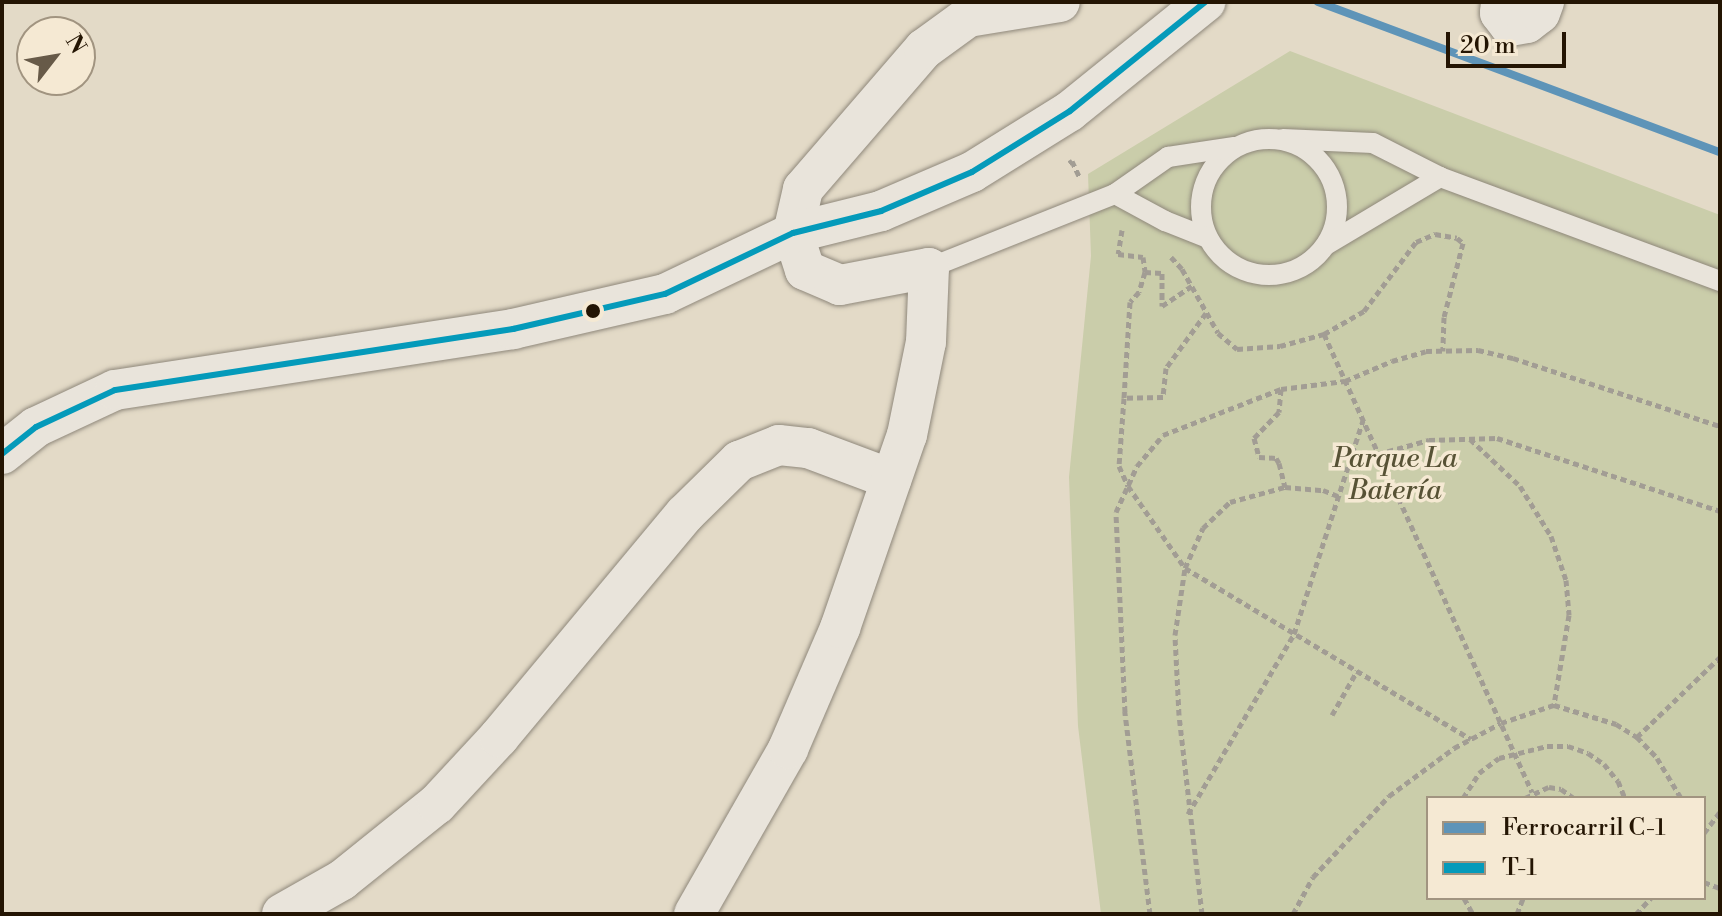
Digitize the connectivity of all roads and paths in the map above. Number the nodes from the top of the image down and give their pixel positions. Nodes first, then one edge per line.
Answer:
1 (1060, 2) edge
2 (1501, 2) edge
3 (1544, 2) edge
4 (1196, 9) edge
5 (1283, 139) junction
6 (1235, 147) junction
7 (1062, 166) dead end
8 (1440, 177) junction
9 (1115, 194) junction
10 (1075, 211) junction
11 (1111, 227) dead end
12 (1123, 229) junction
13 (1131, 231) dead end
14 (793, 233) junction
15 (1208, 238) junction
16 (1326, 245) junction
17 (1167, 253) dead end
18 (929, 268) junction
19 (1145, 272) junction
20 (1720, 281) edge
21 (1192, 286) junction
22 (1206, 313) junction
23 (1324, 334) junction
24 (1443, 351) junction
25 (1345, 381) junction
26 (1281, 389) junction
27 (1124, 398) junction
28 (1363, 420) junction
29 (1720, 426) edge
30 (1469, 439) junction
31 (2, 454) edge
32 (1378, 454) junction
33 (891, 479) junction
34 (1128, 486) junction
35 (1285, 487) junction
36 (1338, 496) junction
37 (1720, 511) edge
38 (1185, 568) junction
39 (1294, 634) junction
40 (1720, 657) edge
41 (1357, 671) junction
42 (1554, 705) junction
43 (1332, 715) dead end
44 (1501, 723) junction
45 (1637, 737) junction
46 (1471, 739) junction
47 (1514, 751) junction
48 (1532, 792) junction
49 (1464, 796) edge
50 (1527, 796) edge
51 (1571, 796) edge
52 (1624, 796) edge
53 (1680, 796) edge
54 (1720, 812) edge
55 (1188, 814) junction
56 (1706, 830) edge
57 (282, 914) edge
58 (694, 914) edge
59 (1150, 914) edge
60 (1202, 914) edge
61 (1293, 914) edge

1 - 14 street
2 - 3 street
4 - 14 street
5 - 6 lane
5 - 8 lane
5 - 16 lane
6 - 9 lane
6 - 15 lane
7 - 10 path
8 - 16 lane
8 - 20 lane
9 - 10 lane
9 - 15 lane
10 - 18 lane
11 - 12 path
12 - 13 path
12 - 19 path
14 - 18 street
14 - 31 street
15 - 16 lane
17 - 21 path
18 - 33 street
19 - 21 path
19 - 27 path
21 - 22 path
22 - 23 path
22 - 27 path
23 - 24 path
23 - 25 path
24 - 25 path
24 - 29 path
25 - 26 path
25 - 28 path
26 - 34 path
26 - 35 path
27 - 34 path
28 - 32 path
28 - 36 path
30 - 32 path
30 - 37 path
30 - 42 path
32 - 44 path
33 - 57 street
33 - 58 street
34 - 38 path
34 - 59 path
35 - 36 path
35 - 38 path
36 - 39 path
38 - 39 path
38 - 55 path
39 - 41 path
39 - 55 path
40 - 45 path
41 - 43 path
41 - 46 path
42 - 44 path
42 - 45 path
44 - 46 path
44 - 47 path
45 - 53 path
46 - 61 path
47 - 48 path
47 - 49 path
47 - 52 path
48 - 50 path
48 - 51 path
54 - 56 path
55 - 60 path

